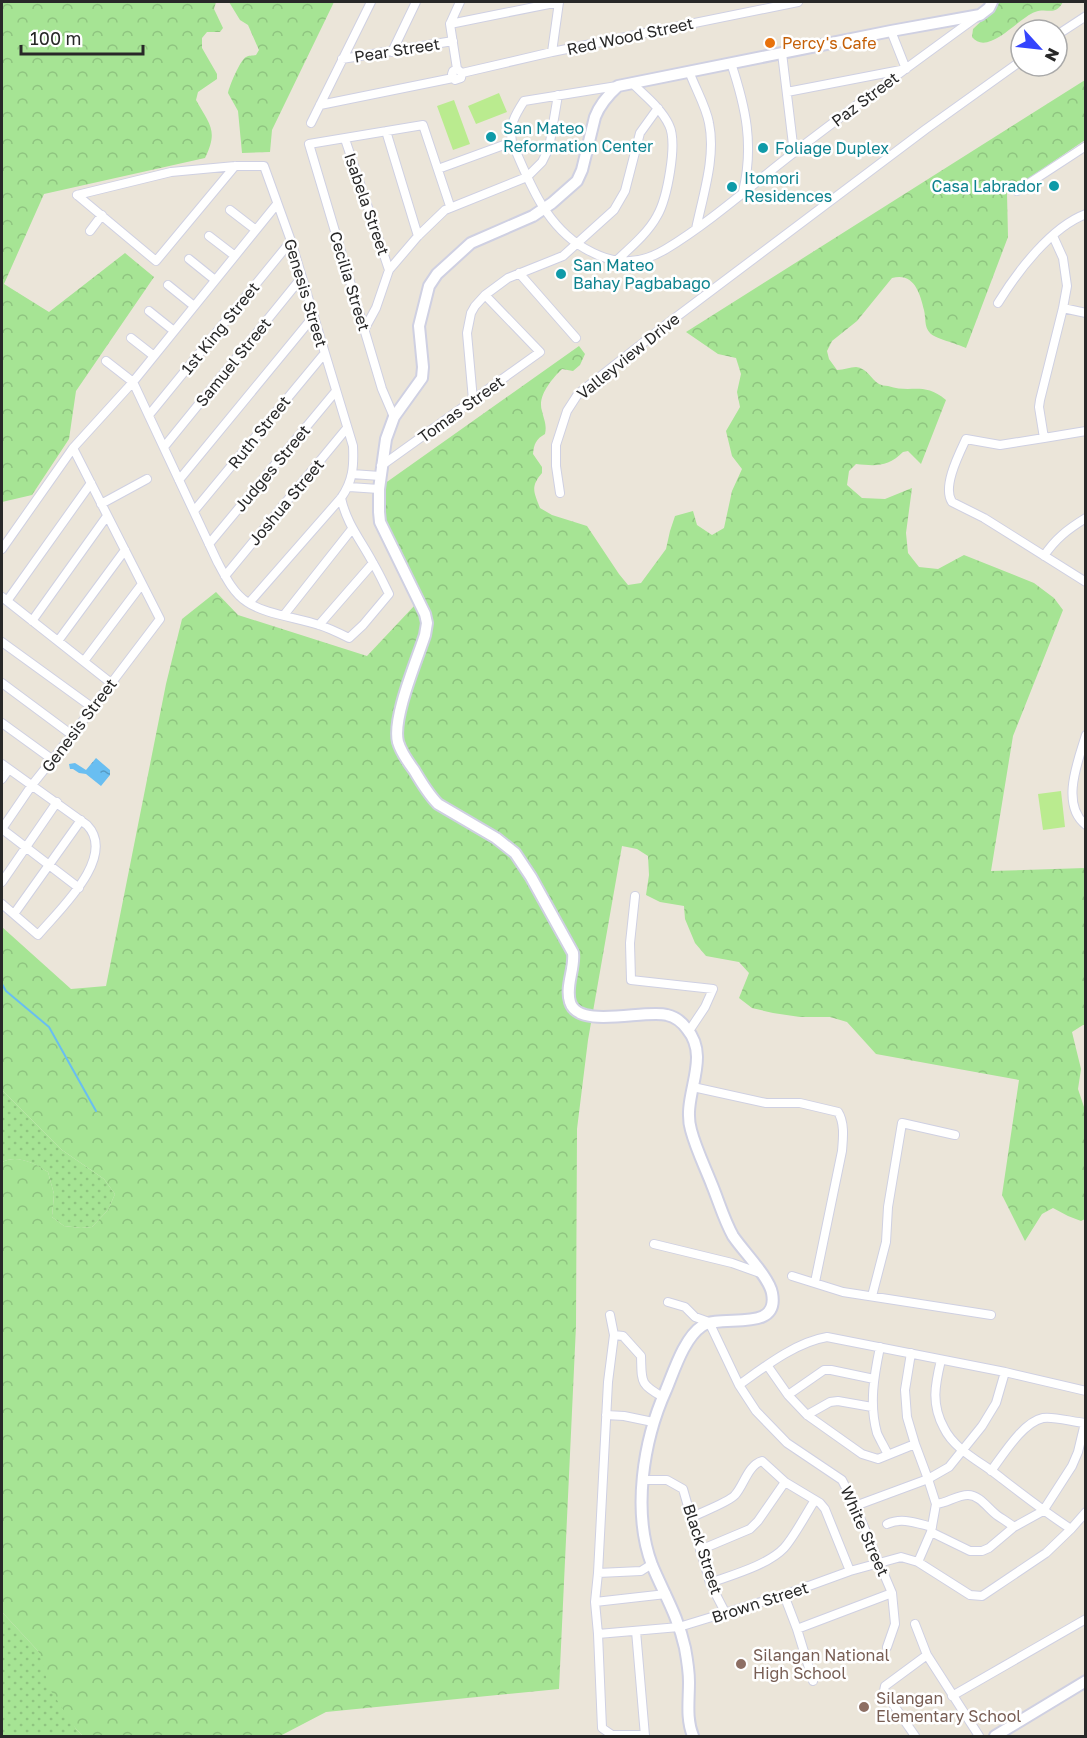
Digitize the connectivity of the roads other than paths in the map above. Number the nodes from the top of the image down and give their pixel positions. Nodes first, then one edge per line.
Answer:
1 (371, 2) edge
2 (416, 2) edge
3 (460, 2) edge
4 (559, 2) edge
5 (798, 2) edge
6 (992, 2) edge
7 (751, 6) edge
8 (980, 15) junction
9 (1086, 16) edge
10 (450, 24) junction
11 (1069, 27) edge
12 (891, 31) junction
13 (453, 41) junction
14 (392, 52) junction
15 (552, 52) junction
16 (782, 53) junction
17 (342, 59) junction
18 (731, 63) junction
19 (906, 69) junction
20 (1009, 70) edge
21 (460, 71) junction
22 (689, 71) junction
23 (632, 83) junction
24 (618, 86) junction
25 (787, 92) junction
26 (558, 95) junction
27 (320, 105) junction
28 (658, 108) junction
29 (311, 123) dead end
30 (386, 131) junction
31 (345, 139) junction
32 (512, 142) junction
33 (1086, 146) edge
34 (794, 153) junction
35 (235, 166) junction
36 (438, 169) junction
37 (526, 177) junction
38 (1017, 191) dead end
39 (743, 192) junction
40 (277, 204) junction
41 (450, 206) junction
42 (544, 209) junction
43 (230, 210) dead end
44 (1086, 214) edge
45 (102, 215) junction
46 (696, 229) junction
47 (256, 230) junction
48 (90, 231) dead end
49 (209, 236) dead end
50 (418, 236) junction
51 (1053, 236) junction
52 (291, 241) junction
53 (577, 244) junction
54 (235, 256) junction
55 (189, 259) dead end
56 (616, 261) junction
57 (389, 270) junction
58 (519, 273) junction
59 (302, 277) junction
60 (215, 280) junction
61 (168, 285) dead end
62 (485, 295) junction
63 (998, 303) dead end
64 (195, 306) junction
65 (1064, 308) junction
66 (149, 312) dead end
67 (1086, 313) edge
68 (313, 317) junction
69 (364, 330) junction
70 (174, 331) junction
71 (576, 338) dead end
72 (131, 339) dead end
73 (324, 354) junction
74 (154, 356) junction
75 (106, 361) dead end
76 (133, 382) junction
77 (336, 391) junction
78 (473, 400) junction
79 (149, 416) junction
80 (394, 417) junction
81 (348, 428) junction
82 (1086, 431) edge
83 (1044, 438) junction
84 (164, 447) junction
85 (73, 448) junction
86 (380, 471) junction
87 (352, 474) junction
88 (147, 479) dead end
89 (179, 480) junction
90 (91, 483) junction
91 (349, 487) junction
92 (379, 489) junction
93 (560, 493) dead end
94 (341, 498) junction
95 (101, 504) junction
96 (195, 511) junction
97 (107, 516) junction
98 (1086, 518) edge
99 (352, 529) junction
100 (209, 544) junction
101 (2, 549) edge
102 (125, 550) junction
103 (1044, 556) junction
104 (373, 562) junction
105 (225, 576) junction
106 (1086, 582) edge
107 (142, 584) junction
108 (4, 599) edge
109 (249, 603) junction
110 (284, 615) junction
111 (32, 621) junction
112 (319, 625) junction
113 (58, 641) junction
114 (2, 642) edge
115 (84, 661) junction
116 (2, 683) edge
117 (111, 683) junction
118 (93, 708) junction
119 (2, 723) edge
120 (72, 735) junction
121 (1086, 735) edge
122 (53, 760) junction
123 (5, 766) edge
124 (2, 779) edge
125 (32, 785) junction
126 (57, 802) junction
127 (81, 820) junction
128 (1086, 825) edge
129 (2, 829) edge
130 (25, 847) junction
131 (49, 865) junction
132 (2, 882) edge
133 (79, 888) junction
134 (635, 896) dead end
135 (2, 904) edge
136 (14, 914) junction
137 (690, 1031) junction
138 (693, 1087) junction
139 (955, 1135) dead end
140 (654, 1244) dead end
141 (760, 1273) junction
142 (792, 1276) dead end
143 (815, 1282) junction
144 (873, 1296) junction
145 (668, 1302) dead end
146 (610, 1315) dead end
147 (991, 1315) dead end
148 (709, 1322) junction
149 (614, 1335) junction
150 (880, 1347) junction
151 (911, 1353) junction
152 (941, 1360) junction
153 (767, 1365) junction
154 (1005, 1372) junction
155 (874, 1379) junction
156 (739, 1385) junction
157 (1086, 1391) edge
158 (788, 1395) junction
159 (663, 1397) junction
160 (872, 1407) junction
161 (807, 1414) junction
162 (606, 1415) junction
163 (653, 1422) junction
164 (915, 1444) junction
165 (962, 1450) junction
166 (888, 1455) junction
167 (991, 1471) junction
168 (928, 1479) junction
169 (643, 1480) junction
170 (785, 1482) junction
171 (815, 1500) junction
172 (936, 1504) junction
173 (855, 1506) junction
174 (1043, 1511) junction
175 (1086, 1512) edge
176 (692, 1516) junction
177 (887, 1524) dead end
178 (1014, 1527) junction
179 (1071, 1528) junction
180 (931, 1530) junction
181 (700, 1550) junction
182 (879, 1562) junction
183 (918, 1562) junction
184 (652, 1564) junction
185 (850, 1571) junction
186 (598, 1573) junction
187 (710, 1583) junction
188 (892, 1593) junction
189 (666, 1594) junction
190 (784, 1595) junction
191 (595, 1602) junction
192 (726, 1614) junction
193 (1086, 1618) edge
194 (915, 1624) dead end
195 (679, 1627) junction
196 (797, 1629) junction
197 (636, 1631) junction
198 (598, 1634) junction
199 (887, 1647) dead end
200 (927, 1655) junction
201 (813, 1681) dead end
202 (1086, 1681) edge
203 (952, 1696) junction
204 (645, 1736) edge
205 (693, 1737) edge
206 (915, 1737) edge
207 (979, 1737) edge
208 (995, 1737) edge

1 - 17 street
2 - 14 street
3 - 10 street
4 - 10 street
4 - 15 street
5 - 7 street, Red Wood Street
6 - 8 street
7 - 15 street, Red Wood Street
8 - 12 street
8 - 19 street, Paz Street
9 - 11 street
10 - 13 street
12 - 16 street
12 - 19 street
13 - 14 street, Pear Street
13 - 21 street
14 - 17 street, Pear Street
15 - 21 street, Red Wood Street
16 - 18 street
16 - 25 street
17 - 27 street
18 - 22 street
18 - 39 street
19 - 25 street
19 - 34 street, Paz Street
20 - 93 street, Valleyview Drive
21 - 27 street
22 - 23 street
22 - 46 street
23 - 24 street
23 - 28 street
24 - 26 street
24 - 42 street
25 - 34 street
26 - 32 street
26 - 37 street
27 - 29 street
28 - 53 street
28 - 56 street
30 - 31 street
30 - 36 street
30 - 50 street
31 - 57 street, Isabela Street
31 - 69 street, Cecilia Street
32 - 36 street
32 - 37 street, Paz Street
33 - 38 street
34 - 39 street, Paz Street
35 - 40 street, Genesis Street
35 - 45 street
35 - 45 street
36 - 41 street
37 - 41 street
37 - 42 street, Paz Street
39 - 46 street, Paz Street
40 - 47 street
40 - 52 street, Genesis Street
41 - 50 street
42 - 53 street, Paz Street
42 - 80 street
43 - 47 street
44 - 51 street
45 - 48 street
46 - 56 street, Paz Street
47 - 54 street
49 - 54 street
50 - 57 street
51 - 63 street
51 - 65 street
52 - 59 street, Genesis Street
52 - 79 street, 1st King Street
53 - 56 street, Paz Street
53 - 58 street
54 - 60 street
55 - 60 street
57 - 69 street
58 - 62 street
58 - 71 street
59 - 68 street, Genesis Street
59 - 84 street, Samuel Street
60 - 64 street
61 - 64 street
62 - 78 street
62 - 78 street, Tomas Street
64 - 70 street
65 - 67 street
65 - 83 street
66 - 70 street
68 - 73 street, Genesis Street
68 - 89 street
69 - 80 street, Cecilia Street
70 - 74 street
72 - 74 street
73 - 77 street, Genesis Street
73 - 96 street, Ruth Street
74 - 76 street
75 - 76 street
76 - 79 street
76 - 85 street
77 - 81 street, Genesis Street
77 - 100 street, Judges Street
78 - 86 street, Tomas Street
79 - 84 street
80 - 86 street
81 - 87 street, Genesis Street
81 - 105 street, Joshua Street
82 - 83 street
83 - 103 street
84 - 89 street
85 - 90 street, Genesis Street
85 - 101 street
86 - 87 street
86 - 92 street
87 - 91 street, Genesis Street
88 - 95 street
89 - 96 street
90 - 95 street, Genesis Street
90 - 108 street
91 - 92 street
91 - 94 street, Genesis Street
92 - 137 street
94 - 99 street
94 - 109 street, Genesis Street
95 - 97 street, Genesis Street
96 - 100 street
97 - 102 street, Genesis Street
97 - 111 street
98 - 103 street
99 - 104 street
99 - 110 street
100 - 105 street
102 - 107 street, Genesis Street
102 - 113 street
103 - 106 street
104 - 112 street
104 - 112 street
105 - 109 street
107 - 115 street
107 - 117 street, Genesis Street
108 - 111 street
109 - 110 street
110 - 112 street
111 - 113 street
113 - 115 street
114 - 118 street
115 - 117 street
116 - 120 street
117 - 118 street, Genesis Street
118 - 120 street, Genesis Street
119 - 122 street
120 - 122 street, Genesis Street
121 - 128 street
122 - 125 street, Genesis Street
123 - 124 street
123 - 125 street
125 - 126 street, Genesis Street
125 - 129 street
126 - 127 street, Genesis Street
126 - 130 street
127 - 131 street
127 - 133 street, Genesis Street
129 - 130 street
130 - 131 street
130 - 132 street
131 - 133 street
131 - 136 street
133 - 136 street, Genesis Street
134 - 137 street
135 - 136 street, Genesis Street
137 - 138 street
138 - 141 street
138 - 143 street
139 - 144 street
140 - 141 street
141 - 148 street
142 - 143 street
143 - 144 street
144 - 147 street
145 - 148 street
146 - 149 street
148 - 156 street, White Street
148 - 159 street
149 - 159 street
149 - 162 street
150 - 151 street
150 - 153 street
150 - 155 street
151 - 152 street
151 - 164 street
152 - 154 street
152 - 165 street
153 - 156 street
153 - 158 street
154 - 157 street
154 - 165 street
155 - 158 street
155 - 160 street
156 - 173 street, White Street
158 - 161 street
159 - 163 street
160 - 161 street
160 - 166 street
161 - 166 street
162 - 163 street
162 - 186 street
163 - 169 street
164 - 166 street
164 - 168 street
165 - 167 street
165 - 168 street
167 - 174 street
167 - 174 street
168 - 172 street
168 - 173 street
169 - 176 street, Black Street
169 - 184 street
170 - 171 street
170 - 176 street
170 - 181 street
171 - 185 street
171 - 187 street
172 - 178 street
172 - 180 street
173 - 182 street, White Street
174 - 178 street
174 - 179 street
175 - 179 street
176 - 181 street, Black Street
177 - 180 street
178 - 180 street
179 - 183 street
180 - 183 street
181 - 187 street, Black Street
182 - 183 street, Brown Street
182 - 185 street, Brown Street
182 - 188 street, White Street
184 - 186 street
184 - 189 street
185 - 190 street, Brown Street
186 - 191 street
187 - 192 street, Black Street
188 - 196 street
188 - 199 street, White Street
189 - 191 street
189 - 195 street
190 - 192 street, Brown Street
190 - 196 street
191 - 198 street
192 - 195 street, Brown Street
193 - 203 street
194 - 200 street
195 - 197 street, Brown Street
195 - 205 street
196 - 201 street
197 - 198 street, Brown Street
197 - 204 street
198 - 204 street
200 - 203 street
200 - 206 street
202 - 208 street
203 - 207 street

